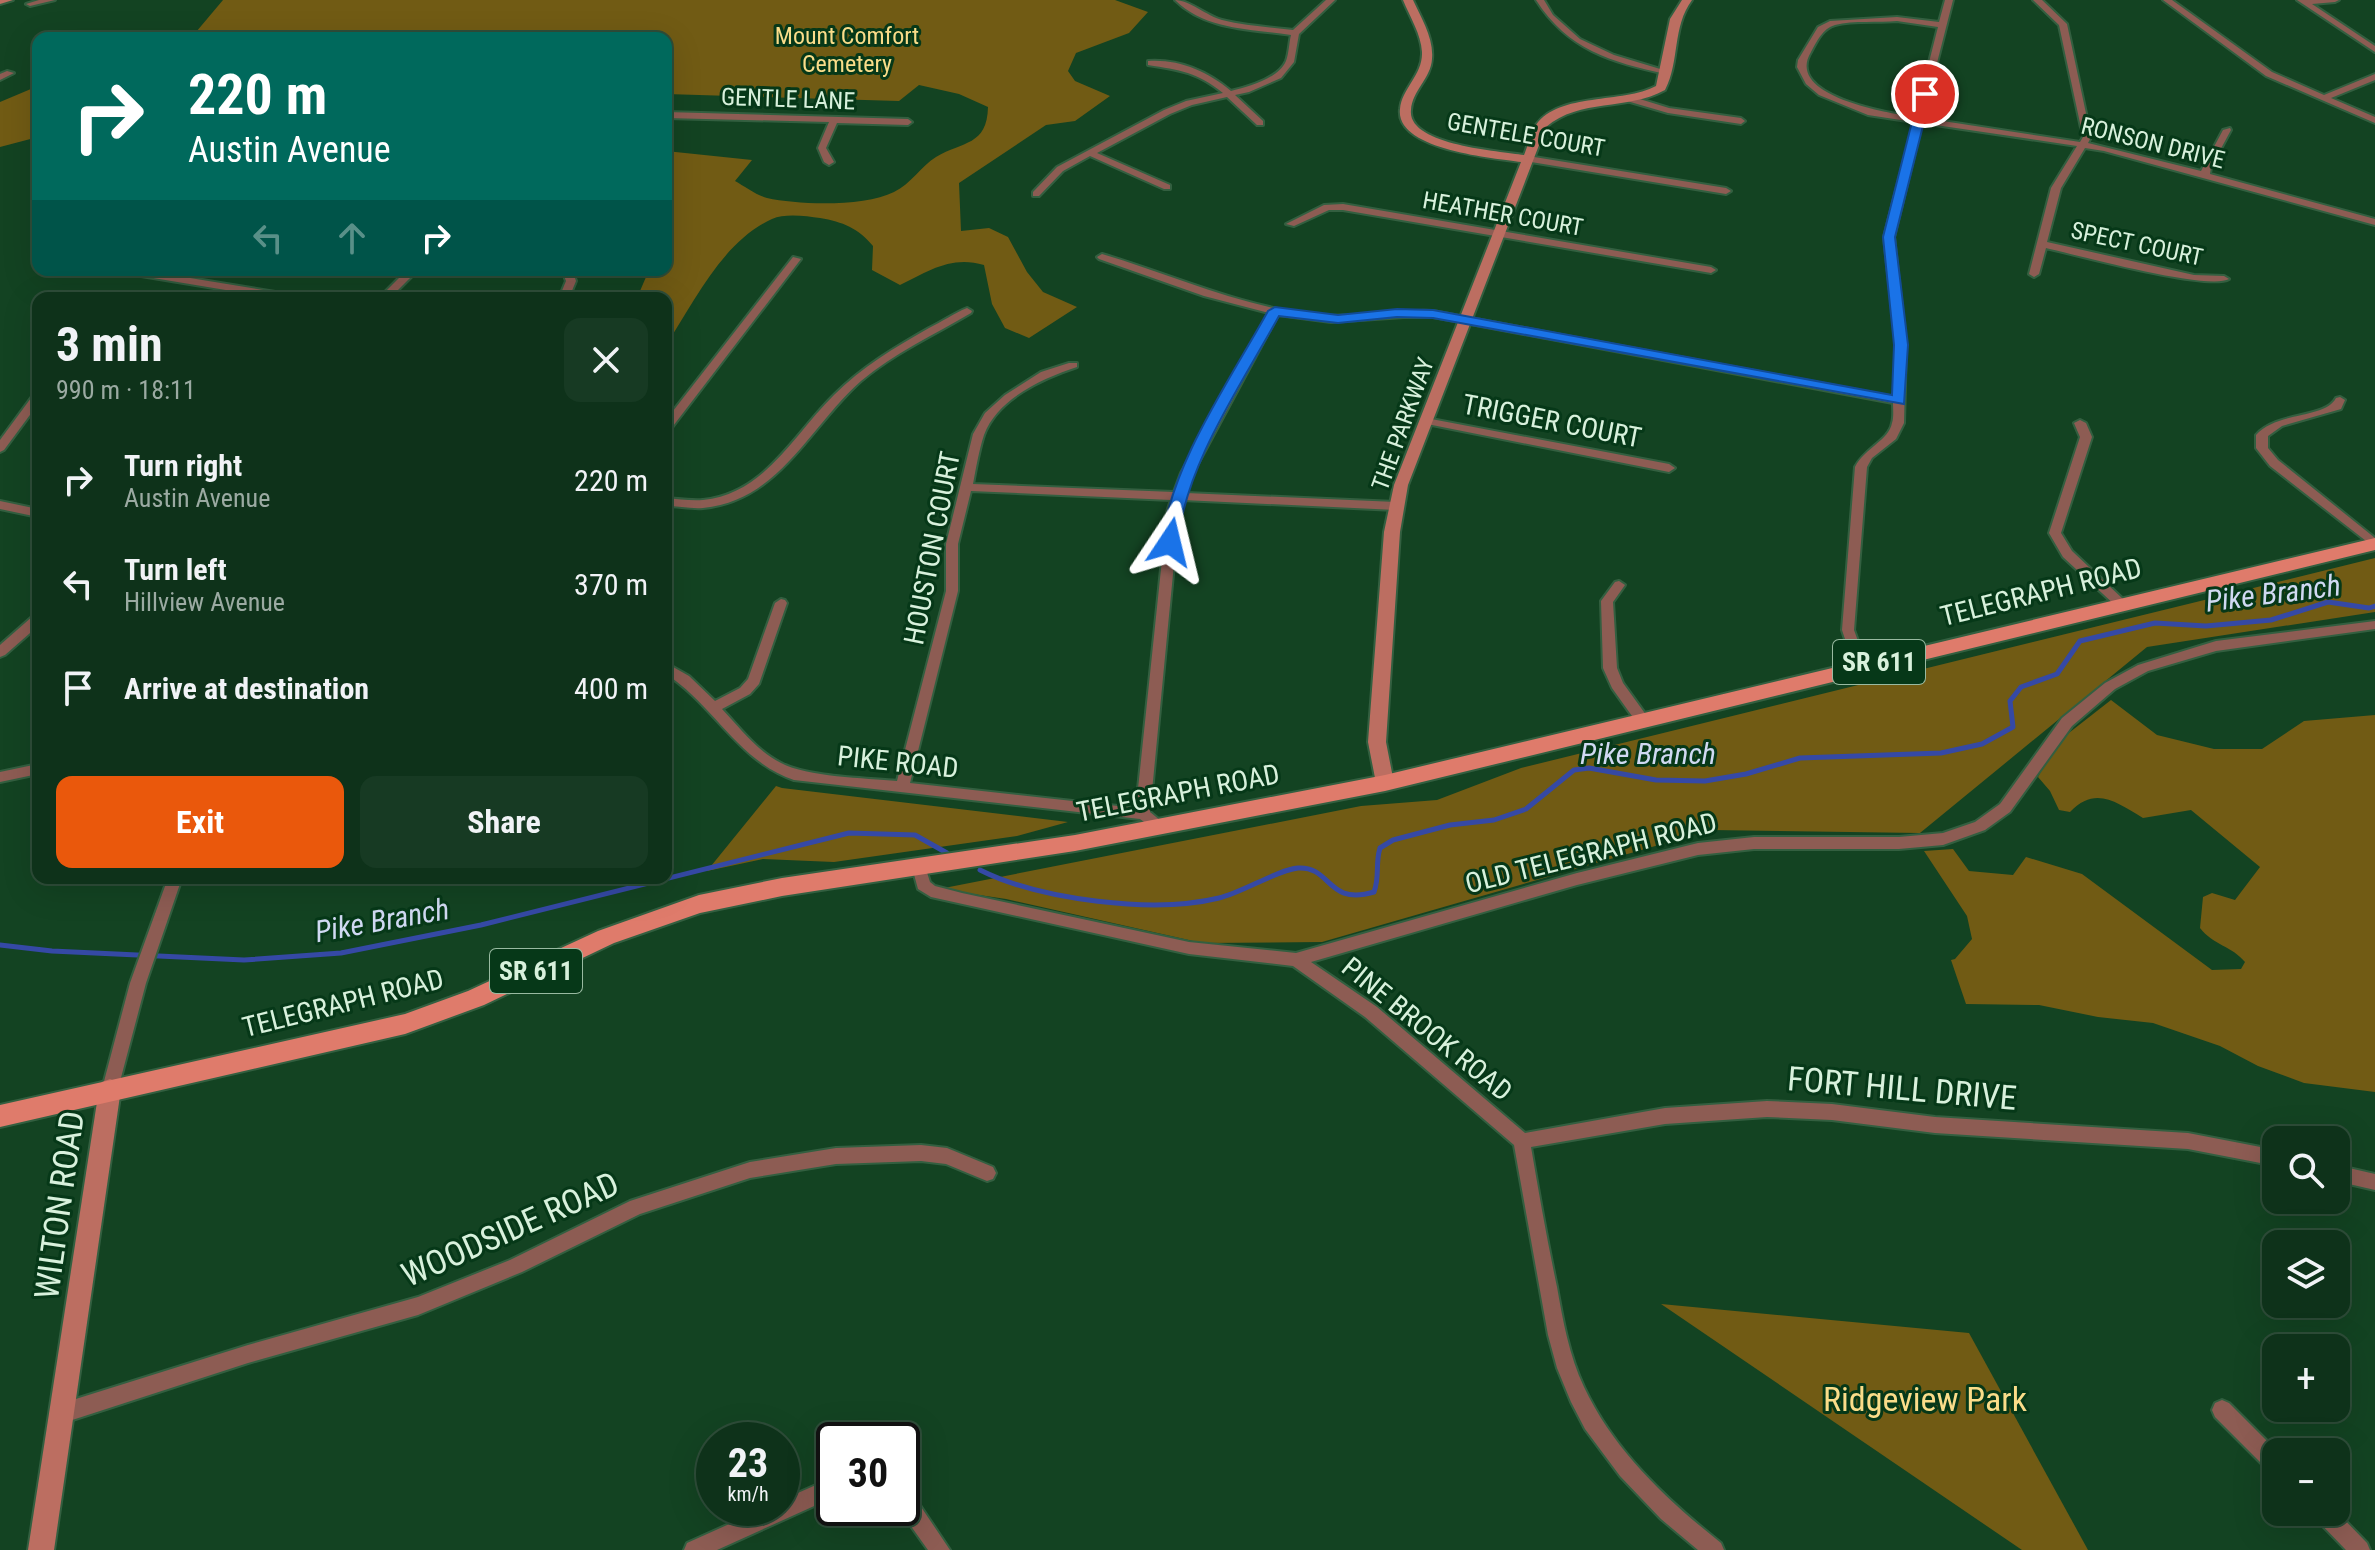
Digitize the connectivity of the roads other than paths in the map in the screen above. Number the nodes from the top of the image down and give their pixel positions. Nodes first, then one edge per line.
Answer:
1 (8, 0) edge
2 (51, 0) edge
3 (1179, 0) edge
4 (1331, 0) edge
5 (1408, 0) edge
6 (1540, 0) edge
7 (1687, 0) edge
8 (1949, 0) edge
9 (2037, 0) edge
10 (2167, 0) edge
11 (2335, 0) edge
12 (0, 1) edge
13 (2302, 1) edge
14 (30, 4) dead end
15 (1943, 25) junction
16 (1295, 33) junction
17 (2375, 50) edge
18 (1151, 63) dead end
19 (1666, 72) junction
20 (2375, 77) edge
21 (1231, 94) junction
22 (2323, 98) junction
23 (1630, 99) junction
24 (672, 115) edge
25 (834, 120) junction
26 (2375, 120) edge
27 (1741, 121) dead end
28 (1918, 121) junction
29 (908, 122) dead end
30 (1260, 123) dead end
31 (2227, 130) dead end
32 (2084, 144) junction
33 (1090, 153) junction
34 (1528, 159) junction
35 (829, 162) dead end
36 (2205, 175) junction
37 (1167, 187) dead end
38 (1726, 191) dead end
39 (1036, 194) dead end
40 (2375, 222) edge
41 (1291, 224) dead end
42 (1499, 234) junction
43 (2042, 244) junction
44 (1102, 257) dead end
45 (796, 259) dead end
46 (1711, 270) dead end
47 (2034, 274) dead end
48 (160, 276) edge
49 (407, 276) edge
50 (2224, 279) dead end
51 (257, 292) edge
52 (390, 292) edge
53 (967, 311) dead end
54 (1275, 311) junction
55 (1465, 320) junction
56 (1073, 365) dead end
57 (2340, 400) dead end
58 (1899, 401) junction
59 (32, 404) edge
60 (672, 420) edge
61 (1426, 421) junction
62 (2080, 423) dead end
63 (0, 448) edge
64 (1669, 468) dead end
65 (965, 487) junction
66 (1179, 495) junction
67 (672, 502) edge
68 (0, 505) edge
69 (1396, 506) junction
70 (32, 512) edge
71 (2375, 544) edge
72 (1619, 585) dead end
73 (781, 603) dead end
74 (2120, 603) junction
75 (32, 624) edge
76 (2375, 625) edge
77 (0, 652) edge
78 (1860, 666) junction
79 (672, 672) edge
80 (712, 708) junction
81 (1642, 719) junction
82 (32, 770) edge
83 (0, 777) edge
84 (1385, 783) junction
85 (902, 788) junction
86 (1152, 820) junction
87 (919, 867) junction
88 (173, 884) edge
89 (1296, 960) junction
90 (110, 1089) junction
91 (0, 1116) edge
92 (1522, 1141) junction
93 (2262, 1155) edge
94 (987, 1173) dead end
95 (2350, 1176) edge
96 (2375, 1182) edge
97 (2222, 1410) dead end
98 (63, 1413) junction
99 (2262, 1450) edge
100 (816, 1495) edge
101 (920, 1522) edge
102 (2337, 1526) edge
103 (41, 1550) edge
104 (694, 1550) edge
105 (940, 1550) edge
106 (1714, 1550) edge
107 (2360, 1550) edge

1 - 12 street
2 - 14 street
3 - 16 street
4 - 16 street
5 - 34 street, GENTELE COURT
6 - 19 street
7 - 19 street
8 - 15 street
9 - 32 street
10 - 22 street
11 - 13 street
13 - 17 street
15 - 28 street
15 - 28 street, RONSON DRIVE
16 - 21 street
18 - 21 street
19 - 23 street, THE PARKWAY
20 - 22 street
21 - 30 street
21 - 33 street
22 - 26 street
23 - 27 street
23 - 34 street, THE PARKWAY
24 - 25 street, GENTLE LANE
25 - 29 street, GENTLE LANE
25 - 35 street
28 - 32 street, RONSON DRIVE
28 - 58 street
31 - 36 street
32 - 36 street, RONSON DRIVE
32 - 43 street
33 - 37 street
33 - 39 street
34 - 38 street, GENTELE COURT
34 - 42 street, THE PARKWAY
36 - 40 street, RONSON DRIVE
41 - 42 street, HEATHER COURT
42 - 46 street, HEATHER COURT
42 - 55 street, THE PARKWAY
43 - 47 street
43 - 50 street, SPECT COURT
44 - 54 street
45 - 60 street
48 - 51 street
49 - 52 street
53 - 67 street
54 - 55 street
54 - 66 street
55 - 58 street
55 - 61 street, THE PARKWAY
56 - 65 street, HOUSTON COURT
57 - 71 street
58 - 78 street
59 - 63 street
61 - 64 street, TRIGGER COURT
61 - 69 street, THE PARKWAY
62 - 74 street
65 - 66 street
65 - 85 street, HOUSTON COURT
66 - 69 street
66 - 86 street
68 - 70 street
69 - 84 street, THE PARKWAY
71 - 74 main road, TELEGRAPH ROAD / SR 611
72 - 81 street
73 - 80 street
74 - 78 main road, TELEGRAPH ROAD / SR 611
75 - 77 street
76 - 89 street, OLD TELEGRAPH ROAD
78 - 81 main road, TELEGRAPH ROAD / SR 611
79 - 80 street, PIKE ROAD
80 - 85 street, PIKE ROAD
81 - 84 main road, TELEGRAPH ROAD / SR 611
82 - 83 street
84 - 86 main road, TELEGRAPH ROAD / SR 611
85 - 86 street, PIKE ROAD
86 - 87 main road, TELEGRAPH ROAD / SR 611
87 - 89 street, OLD TELEGRAPH ROAD
87 - 90 main road, TELEGRAPH ROAD / SR 611
88 - 90 street, WILTON ROAD
89 - 92 street, PINE BROOK ROAD
90 - 91 main road, TELEGRAPH ROAD / SR 611
90 - 98 street, WILTON ROAD
92 - 93 street, FORT HILL DRIVE
92 - 106 street
94 - 98 street, WOODSIDE ROAD
95 - 96 street
97 - 99 street
98 - 103 street, WILTON ROAD
100 - 104 street
101 - 105 street
102 - 107 street

